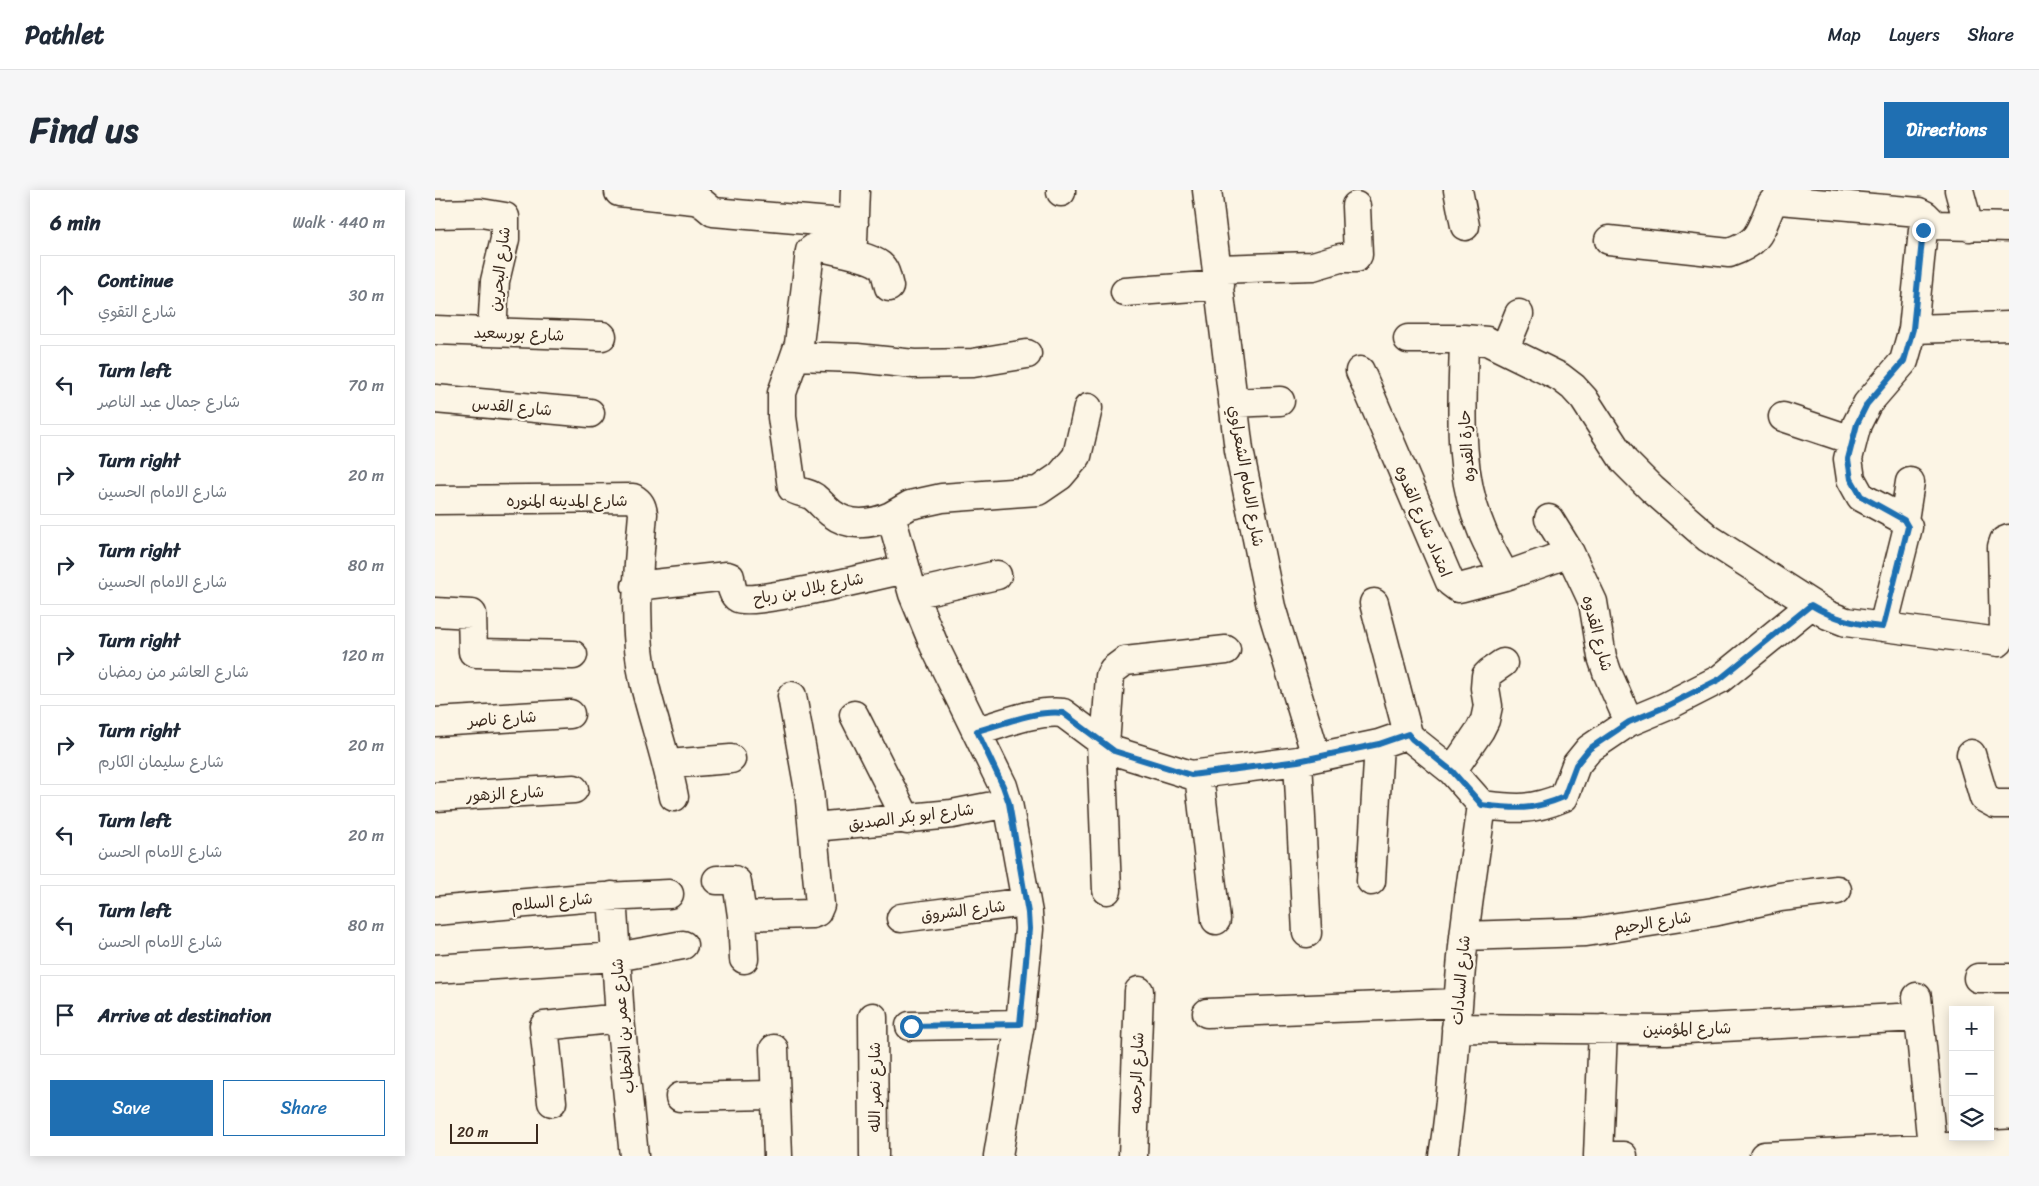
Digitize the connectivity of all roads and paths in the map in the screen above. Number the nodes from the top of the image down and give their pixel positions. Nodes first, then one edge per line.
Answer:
1 (855, 190) edge
2 (1207, 190) edge
3 (1458, 190) edge
4 (1959, 190) edge
5 (619, 192) dead end
6 (675, 194) edge
7 (1356, 206) dead end
8 (435, 214) edge
9 (854, 224) junction
10 (1935, 225) junction
11 (1465, 226) dead end
12 (1969, 227) junction
13 (2009, 227) edge
14 (1609, 240) dead end
15 (852, 255) junction
16 (1219, 277) junction
17 (889, 287) dead end
18 (1125, 292) dead end
19 (1519, 314) dead end
20 (2009, 326) edge
21 (1913, 329) junction
22 (435, 330) edge
23 (492, 332) junction
24 (602, 336) dead end
25 (1408, 339) dead end
26 (1464, 339) junction
27 (1505, 348) junction
28 (1027, 354) dead end
29 (796, 356) junction
30 (1361, 371) dead end
31 (435, 399) edge
32 (1280, 401) dead end
33 (1233, 403) junction
34 (1088, 408) dead end
35 (590, 413) dead end
36 (1783, 418) dead end
37 (1852, 440) junction
38 (1910, 482) dead end
39 (435, 500) edge
40 (891, 516) junction
41 (1549, 519) dead end
42 (1904, 520) junction
43 (2009, 538) edge
44 (1569, 553) junction
45 (997, 575) dead end
46 (1505, 576) junction
47 (909, 582) junction
48 (636, 586) junction
49 (1373, 603) dead end
50 (1811, 605) junction
51 (435, 612) edge
52 (1883, 627) junction
53 (2004, 642) edge
54 (1226, 650) dead end
55 (573, 655) dead end
56 (1503, 663) dead end
57 (792, 696) dead end
58 (570, 714) dead end
59 (854, 714) dead end
60 (435, 722) edge
61 (1629, 722) junction
62 (977, 731) junction
63 (1408, 734) junction
64 (1103, 744) junction
65 (1379, 744) junction
66 (1971, 754) dead end
67 (731, 759) dead end
68 (1307, 759) junction
69 (668, 764) junction
70 (1452, 771) junction
71 (1199, 775) junction
72 (574, 789) dead end
73 (435, 797) edge
74 (674, 797) dead end
75 (1009, 803) junction
76 (2009, 804) edge
77 (1482, 805) junction
78 (907, 820) junction
79 (814, 827) junction
80 (717, 880) dead end
81 (1371, 881) dead end
82 (1107, 890) dead end
83 (1837, 890) dead end
84 (669, 894) dead end
85 (612, 896) junction
86 (1026, 902) junction
87 (435, 911) edge
88 (742, 916) junction
89 (901, 918) dead end
90 (1216, 920) dead end
91 (1307, 933) dead end
92 (1464, 936) junction
93 (683, 945) dead end
94 (617, 957) junction
95 (744, 960) dead end
96 (435, 969) edge
97 (1978, 978) dead end
98 (2009, 978) edge
99 (1139, 991) dead end
100 (1207, 1013) dead end
101 (1457, 1016) junction
102 (873, 1017) dead end
103 (620, 1018) junction
104 (1020, 1024) junction
105 (911, 1026) dead end
106 (1603, 1029) junction
107 (774, 1049) dead end
108 (775, 1094) junction
109 (679, 1097) dead end
110 (552, 1102) dead end
111 (2009, 1144) edge
112 (1932, 1152) edge
113 (634, 1156) edge
114 (778, 1156) edge
115 (874, 1156) edge
116 (999, 1156) edge
117 (1133, 1156) edge
118 (1443, 1156) edge
119 (1598, 1156) edge
120 (1623, 1156) edge
121 (1764, 1156) edge

1 - 9 street
2 - 16 street, شارع الامام الشعراوي
3 - 11 street
4 - 12 street
5 - 6 street
6 - 9 street
7 - 16 street
8 - 23 street, شارع البحرين
9 - 15 street
10 - 12 street
10 - 14 street
10 - 21 street
12 - 13 street
15 - 17 street
15 - 29 street
16 - 18 street
16 - 33 street, شارع الامام الشعراوي
19 - 27 street
20 - 21 street
21 - 37 street
22 - 23 street, شارع بورسعيد
23 - 24 street, شارع بورسعيد
25 - 26 street
26 - 27 street
26 - 46 street, حارة القدوه
27 - 50 street
28 - 29 street
29 - 40 street
30 - 46 street, امتداد شارع القدوه
31 - 35 street, شارع القدس
32 - 33 street
33 - 68 street, شارع الامام الشعراوي
34 - 40 street
36 - 37 street
37 - 42 street
38 - 42 street
39 - 48 street, شارع المدينه المنوره
40 - 47 street
41 - 44 street, شارع القدوه
42 - 52 street
43 - 53 street
44 - 46 street, امتداد شارع القدوه
44 - 61 street, شارع القدوه
45 - 47 street
47 - 48 street, شارع بلال بن رباح
47 - 62 street
48 - 69 street, شارع المدينه المنوره
49 - 63 street
50 - 52 street
50 - 61 street
51 - 55 street
52 - 53 street
54 - 64 street
56 - 70 street
57 - 79 street
58 - 60 street, شارع ناصر
59 - 78 street
61 - 77 street
62 - 64 street
62 - 75 street
63 - 65 street
63 - 70 street
64 - 71 street
64 - 82 street
65 - 68 street
65 - 81 street
66 - 76 street
67 - 69 street
68 - 71 street
68 - 91 street, شارع الامام الشعراوي
69 - 74 street, شارع المدينه المنوره
70 - 77 street
71 - 90 street
72 - 73 street, شارع الزهور
75 - 78 street, شارع ابو بكر الصديق
75 - 86 street
77 - 92 street, شارع السادات
78 - 79 street, شارع ابو بكر الصديق
79 - 88 street
80 - 88 street
83 - 92 street, شارع الرحيم
84 - 85 street, شارع السلام
85 - 87 street, شارع السلام
85 - 94 street, شارع عمر بن الخطاب
86 - 89 street, شارع الشروق
86 - 104 street
88 - 95 street
92 - 101 street, شارع السادات
93 - 94 street
94 - 96 street
94 - 103 street, شارع عمر بن الخطاب
97 - 98 street
99 - 117 street, شارع الرحمه
100 - 101 street, شارع المؤمنين
101 - 106 street, شارع المؤمنين
101 - 118 street, شارع السادات
102 - 115 street, شارع نصر الله
103 - 110 street
103 - 113 street, شارع عمر بن الخطاب
104 - 105 street
104 - 116 street
106 - 112 street, شارع المؤمنين
106 - 119 street
107 - 108 street
108 - 109 street
108 - 114 street
111 - 112 street
112 - 121 street
119 - 120 street

